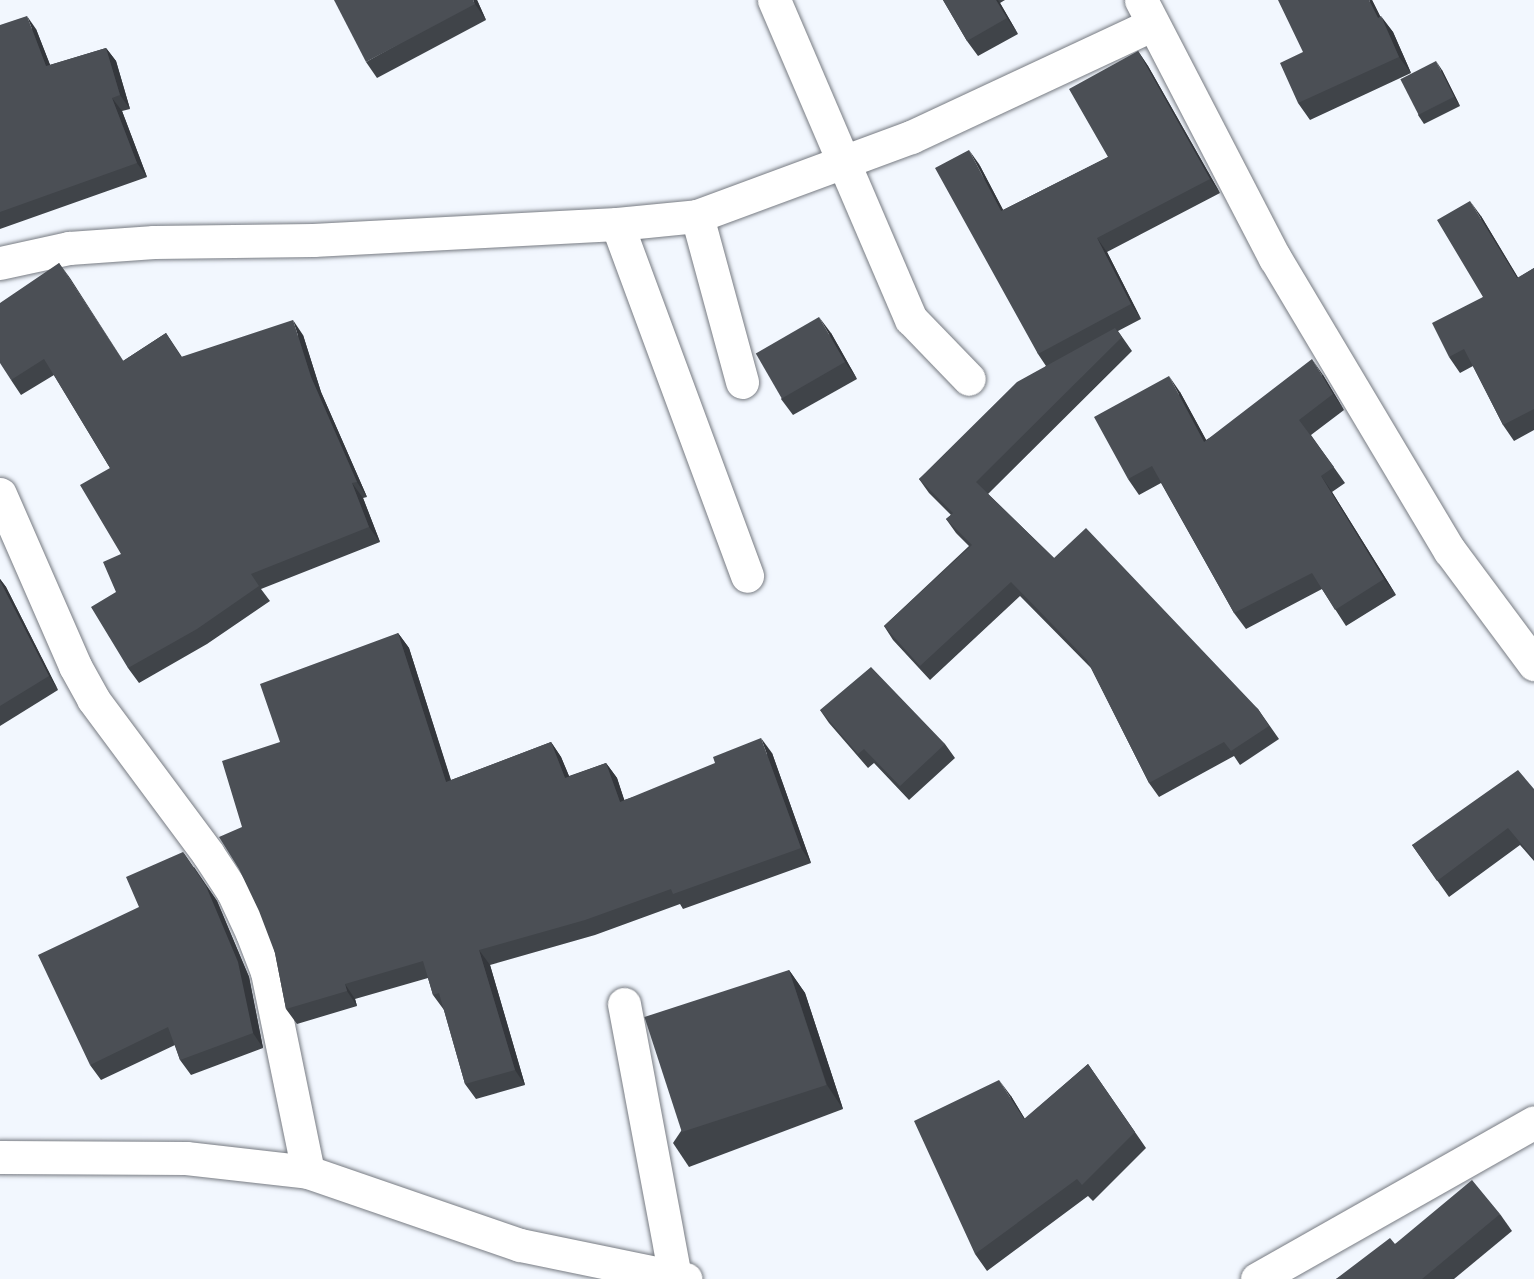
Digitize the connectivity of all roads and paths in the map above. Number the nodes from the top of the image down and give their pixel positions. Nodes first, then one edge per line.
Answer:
1 (774, 0) edge
2 (1146, 13) edge
3 (846, 160) junction
4 (697, 216) junction
5 (617, 224) junction
6 (0, 263) edge
7 (969, 379) dead end
8 (742, 382) dead end
9 (0, 494) edge
10 (747, 576) dead end
11 (1534, 664) edge
12 (624, 1004) dead end
13 (1534, 1122) edge
14 (0, 1157) edge
15 (309, 1172) junction
16 (681, 1278) edge
17 (1257, 1279) edge

1 - 3 street
2 - 3 street
2 - 11 street
3 - 4 street
3 - 7 street
4 - 5 street
4 - 8 street
5 - 6 street
5 - 10 street
9 - 15 street
12 - 16 street
13 - 17 street
14 - 15 street
15 - 16 street

